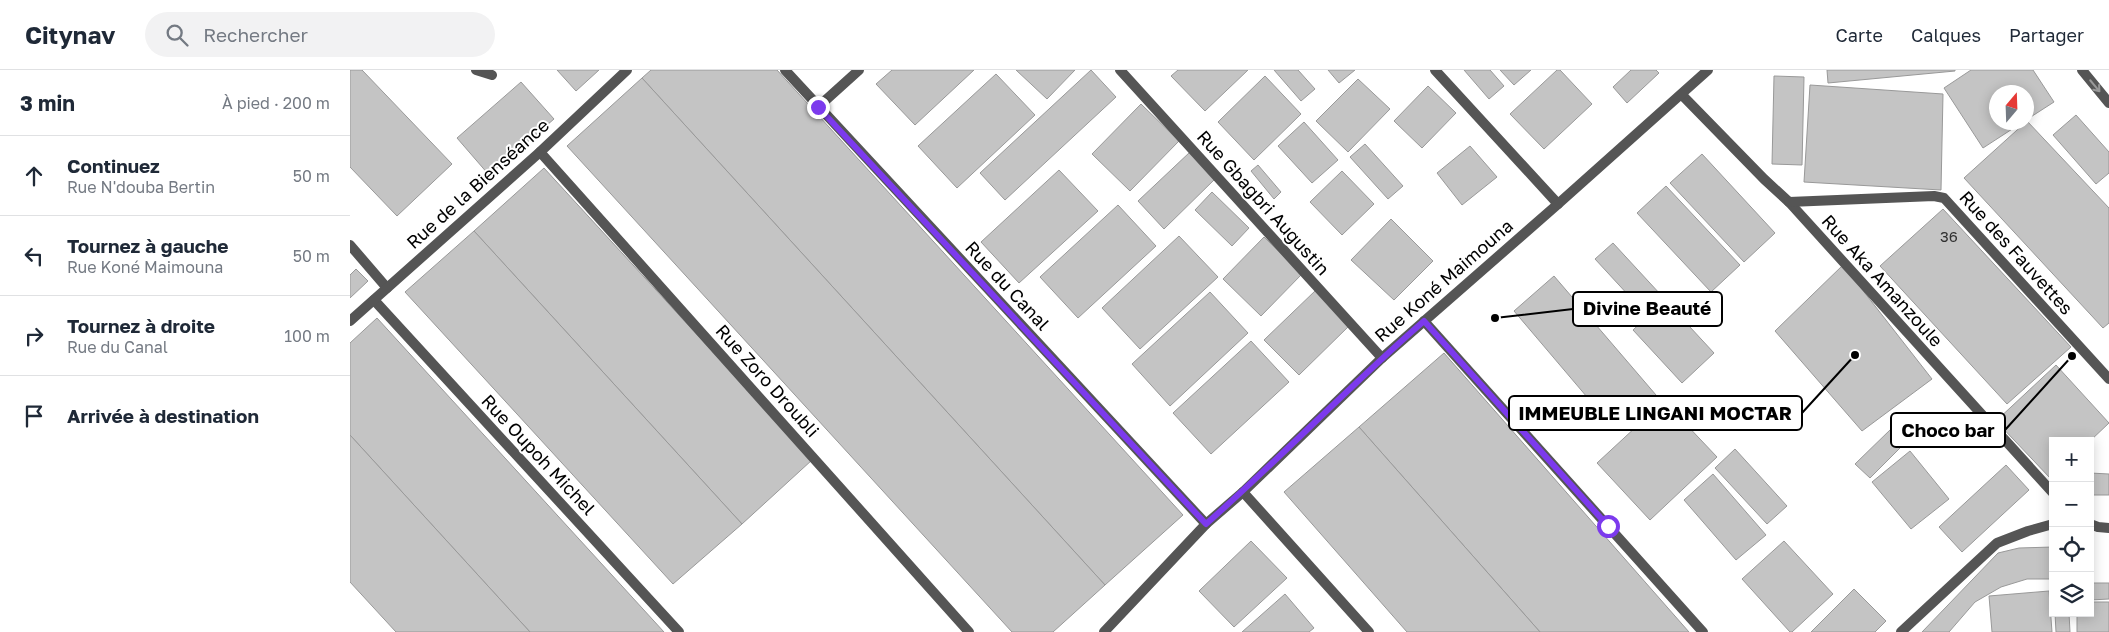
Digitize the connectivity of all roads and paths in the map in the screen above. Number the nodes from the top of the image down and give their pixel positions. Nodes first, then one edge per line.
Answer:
1 (476, 70) edge
2 (627, 70) edge
3 (785, 70) edge
4 (860, 70) edge
5 (1120, 70) edge
6 (1435, 70) edge
7 (1708, 70) edge
8 (2082, 70) edge
9 (492, 75) dead end
10 (1682, 95) junction
11 (2109, 103) edge
12 (818, 107) junction
13 (540, 152) junction
14 (1788, 202) junction
15 (1558, 204) junction
16 (350, 245) edge
17 (387, 288) junction
18 (374, 300) junction
19 (350, 321) edge
20 (1424, 321) junction
21 (1382, 358) junction
22 (2109, 379) edge
23 (2049, 489) edge
24 (1243, 492) junction
25 (1206, 524) junction
26 (2049, 525) edge
27 (2094, 525) edge
28 (2109, 528) edge
29 (679, 632) edge
30 (969, 632) edge
31 (1104, 632) edge
32 (1369, 632) edge
33 (1703, 632) edge
34 (1901, 632) edge

1 - 9 street
2 - 13 street, Rue de la Bienséance
3 - 12 street, Rue du Canal
4 - 12 street
5 - 21 street, Rue Gbagbri Augustin
6 - 15 street
7 - 10 street, Rue Koné Maimouna
8 -> 11 street
10 - 14 street, Rue Aka Amanzoule
10 - 15 street, Rue Koné Maimouna
12 - 25 street, Rue du Canal
13 - 17 street, Rue de la Bienséance
13 - 30 street, Rue Zoro Droubli
14 - 22 street, Rue des Fauvettes
14 - 23 street, Rue Aka Amanzoule
15 - 20 street, Rue Koné Maimouna
16 - 17 street
17 - 18 street, Rue de la Bienséance
18 - 19 street, Rue de la Bienséance
18 - 29 street, Rue Oupoh Michel
20 - 21 street, Rue Koné Maimouna
20 - 33 street
21 - 24 street, Rue Koné Maimouna
24 - 25 street, Rue Koné Maimouna
24 - 32 street
25 - 31 street, Rue Koné Maimouna
26 - 34 street
27 - 28 street

